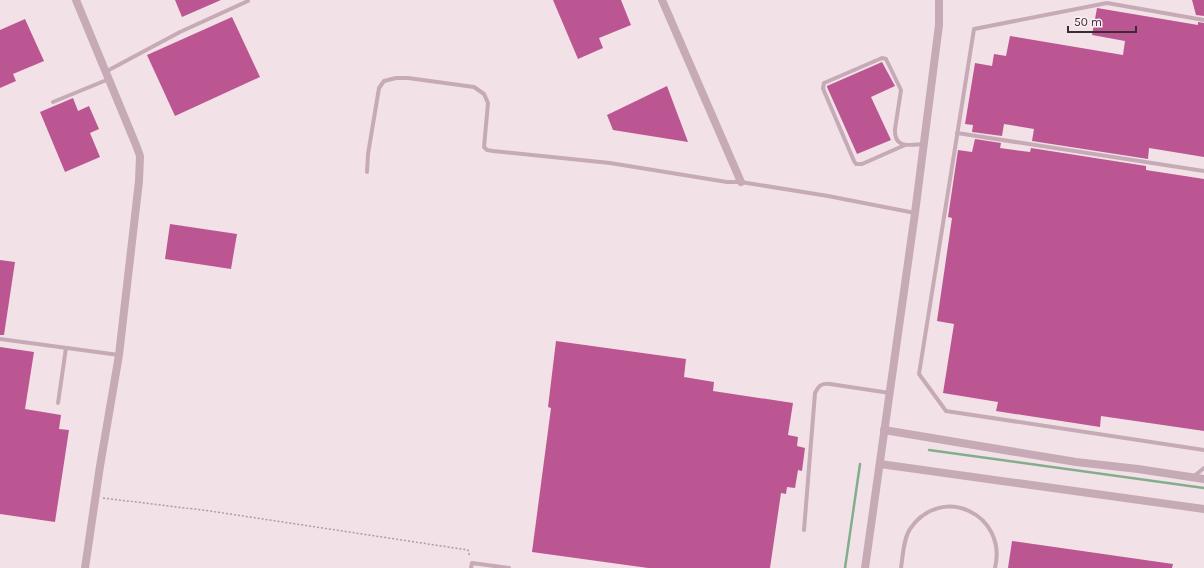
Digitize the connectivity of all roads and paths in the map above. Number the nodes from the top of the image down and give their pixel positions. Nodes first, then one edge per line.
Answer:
1 (76, 0) edge
2 (662, 0) edge
3 (939, 0) edge
4 (248, 1) dead end
5 (1107, 2) edge
6 (1204, 20) edge
7 (108, 75) junction
8 (53, 102) dead end
9 (957, 133) junction
10 (924, 144) junction
11 (905, 145) junction
12 (1204, 171) edge
13 (367, 172) dead end
14 (741, 182) junction
15 (915, 213) junction
16 (0, 339) edge
17 (66, 348) junction
18 (120, 355) junction
19 (890, 393) junction
20 (58, 403) dead end
21 (884, 430) junction
22 (1204, 450) edge
23 (880, 464) junction
24 (1204, 468) edge
25 (1193, 478) junction
26 (1204, 479) edge
27 (96, 497) junction
28 (1204, 509) edge
29 (804, 530) dead end
30 (472, 563) junction
31 (85, 568) edge
32 (471, 568) edge
33 (509, 568) edge
34 (865, 568) edge
35 (901, 568) edge
36 (995, 568) edge

1 - 7 street
2 - 14 street
3 - 10 street
4 - 7 lane
5 - 6 lane
5 - 9 lane
7 - 8 lane
7 - 18 street
9 - 12 lane
9 - 22 lane
10 - 11 lane
10 - 15 street
11 - 11 lane
13 - 14 lane
14 - 15 lane
15 - 19 street
16 - 17 lane
17 - 18 lane
17 - 20 lane
18 - 27 street
19 - 21 street
19 - 29 lane
21 - 23 street
21 - 25 street
23 - 28 street
23 - 34 street
24 - 25 lane
25 - 26 street
27 - 30 path
27 - 31 street
30 - 32 lane
30 - 33 lane
35 - 36 lane

